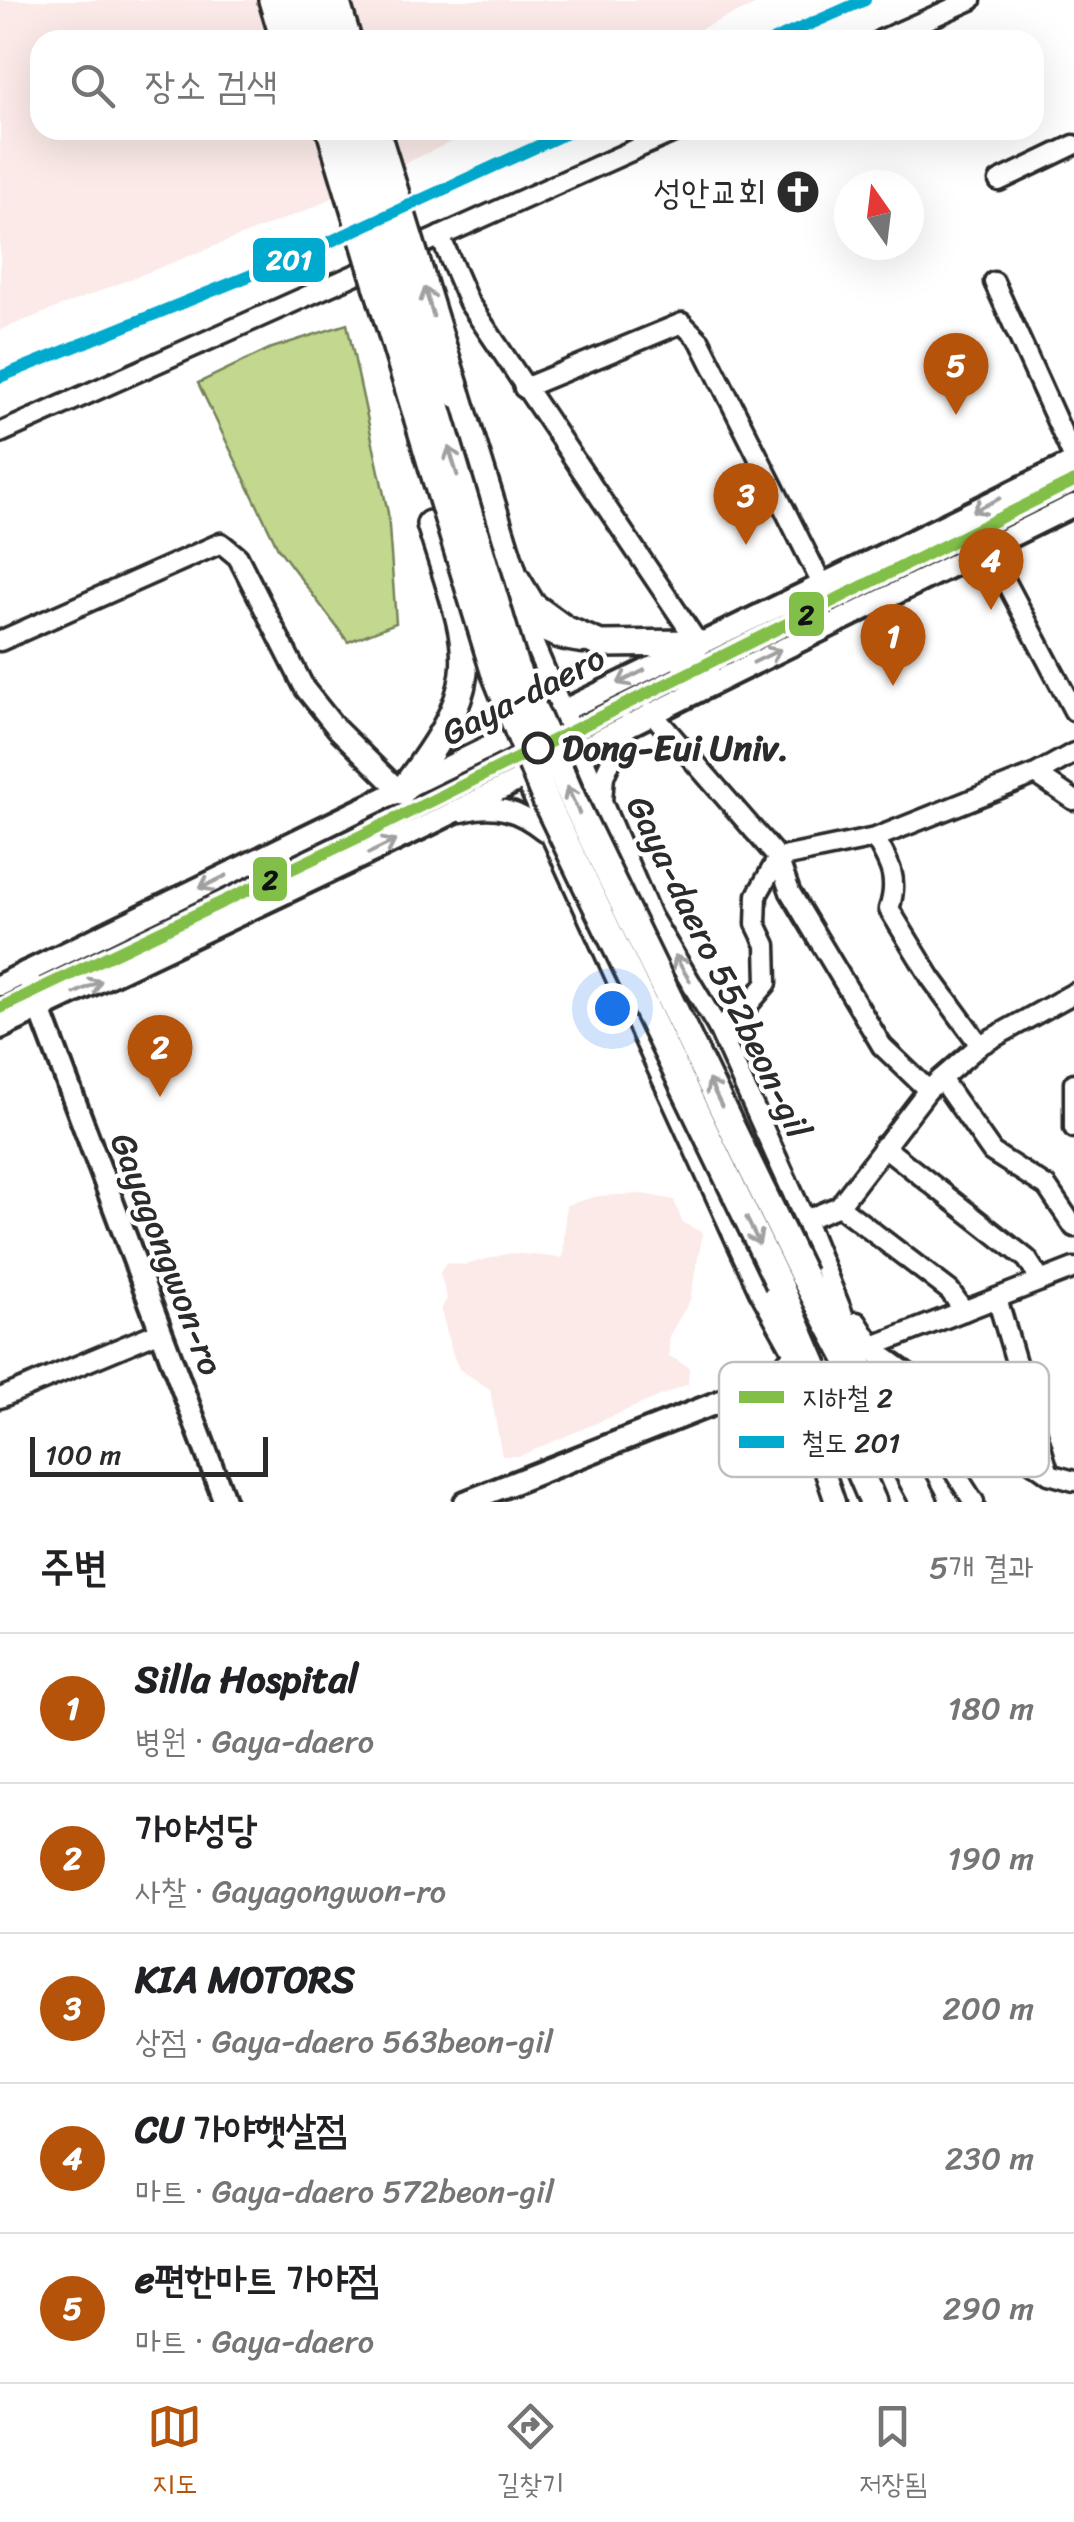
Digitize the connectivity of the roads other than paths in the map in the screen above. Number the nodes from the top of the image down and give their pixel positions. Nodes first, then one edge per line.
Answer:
1 (272, 0) edge
2 (291, 0) edge
3 (305, 0) edge
4 (316, 0) edge
5 (336, 0) edge
6 (970, 0) edge
7 (281, 30) edge
8 (300, 30) edge
9 (313, 30) edge
10 (325, 30) edge
11 (345, 30) edge
12 (903, 30) edge
13 (315, 140) edge
14 (333, 140) edge
15 (357, 140) edge
16 (379, 140) edge
17 (656, 140) edge
18 (1074, 145) edge
19 (999, 181) dead end
20 (440, 236) junction
21 (994, 282) dead end
22 (524, 388) junction
23 (0, 433) edge
24 (1074, 461) edge
25 (1074, 505) edge
26 (988, 548) junction
27 (474, 579) junction
28 (822, 584) junction
29 (524, 621) junction
30 (0, 641) edge
31 (702, 641) junction
32 (600, 644) junction
33 (728, 674) junction
34 (463, 689) junction
35 (1074, 711) edge
36 (562, 712) junction
37 (652, 712) junction
38 (629, 723) junction
39 (511, 736) junction
40 (577, 750) junction
41 (1074, 753) edge
42 (1036, 774) junction
43 (522, 777) junction
44 (401, 792) junction
45 (1074, 800) edge
46 (602, 806) junction
47 (447, 816) junction
48 (546, 832) junction
49 (875, 838) junction
50 (778, 858) junction
51 (26, 972) junction
52 (0, 985) edge
53 (1074, 993) edge
54 (40, 1009) junction
55 (0, 1028) edge
56 (718, 1028) junction
57 (980, 1045) junction
58 (1074, 1082) edge
59 (935, 1084) junction
60 (1074, 1128) edge
61 (884, 1146) junction
62 (839, 1206) junction
63 (805, 1220) junction
64 (1074, 1227) edge
65 (820, 1251) junction
66 (1074, 1268) edge
67 (1041, 1281) junction
68 (780, 1283) junction
69 (996, 1298) junction
70 (964, 1311) junction
71 (161, 1331) junction
72 (871, 1347) junction
73 (790, 1362) edge
74 (813, 1362) edge
75 (836, 1362) edge
76 (862, 1362) edge
77 (881, 1362) edge
78 (892, 1362) edge
79 (1015, 1362) edge
80 (0, 1398) edge
81 (719, 1405) edge
82 (1049, 1474) edge
83 (827, 1477) edge
84 (862, 1477) edge
85 (911, 1477) edge
86 (957, 1477) edge
87 (1074, 1481) edge
88 (503, 1495) edge
89 (225, 1502) edge
90 (465, 1502) edge
91 (835, 1502) edge
92 (873, 1502) edge
93 (924, 1502) edge
94 (974, 1502) edge

1 - 7 highway
2 - 8 highway
3 - 9 street
4 - 10 highway
5 - 11 highway
6 - 12 street
13 - 34 highway
14 -> 68 highway, bridge
68 -> 15 highway, bridge
32 -> 16 highway, bridge
17 - 20 street
18 - 19 street
20 - 22 street
20 - 23 street
21 - 24 street
22 - 28 street
22 - 31 street
24 -> 28 main road, Gaya-daero
25 - 26 main road, Gaya-daero
33 -> 26 main road, Gaya-daero
26 - 35 street
27 - 29 street, Gaya-daero 552beon-gil
27 - 34 street
27 - 39 street
28 - 31 main road, Gaya-daero
29 - 32 street
29 - 36 street, Gaya-daero 552beon-gil
30 - 44 street
31 - 32 highway
31 - 33 main road
31 -> 36 main road, Gaya-daero
33 - 37 main road, Gaya-daero
34 - 44 highway
36 - 39 main road, Gaya-daero
36 - 40 street, Gaya-daero 552beon-gil
37 - 38 main road, Gaya-daero
37 - 50 street
38 - 40 main road, Gaya-daero
38 - 46 street
39 - 43 street
39 - 44 main road, Gaya-daero
40 - 43 main road, Gaya-daero
40 - 46 street, Gaya-daero 552beon-gil
41 - 42 street
42 - 45 street
42 - 49 street
43 - 47 main road, Gaya-daero
43 - 48 street
44 -> 51 main road, Gaya-daero
56 -> 46 street, Gaya-daero 552beon-gil
47 - 48 street
54 -> 47 main road, Gaya-daero
48 - 68 street
49 - 50 street
49 - 57 street
50 - 56 street
50 - 59 street
51 - 52 main road, Gaya-daero
51 - 54 main road, Gayagongwon-ro
53 - 57 street
54 - 55 main road, Gaya-daero
54 - 71 main road, Gayagongwon-ro
56 - 63 street, Gaya-daero 552beon-gil
57 - 59 street
58 - 60 street
59 - 61 street
59 - 64 street
61 - 62 street
61 - 67 street
62 - 63 street
62 - 70 street
63 - 65 street, Gaya-daero 552beon-gil
65 - 72 street, Gaya-daero 552beon-gil
65 - 76 street, Gaya-daero 552beon-gil
66 - 67 street
67 - 69 street
68 - 73 street
68 - 74 highway
68 - 75 highway
69 - 70 street
69 - 79 street
70 - 72 street
71 - 80 street
71 - 89 main road, Gayagongwon-ro
72 - 77 street, Gaya-daero 552beon-gil
72 - 78 street
81 - 88 main road
82 - 87 street
83 - 91 street
84 - 92 highway
85 - 93 highway
86 - 94 street, Gaya-daero 552beon-gil
88 - 90 main road

